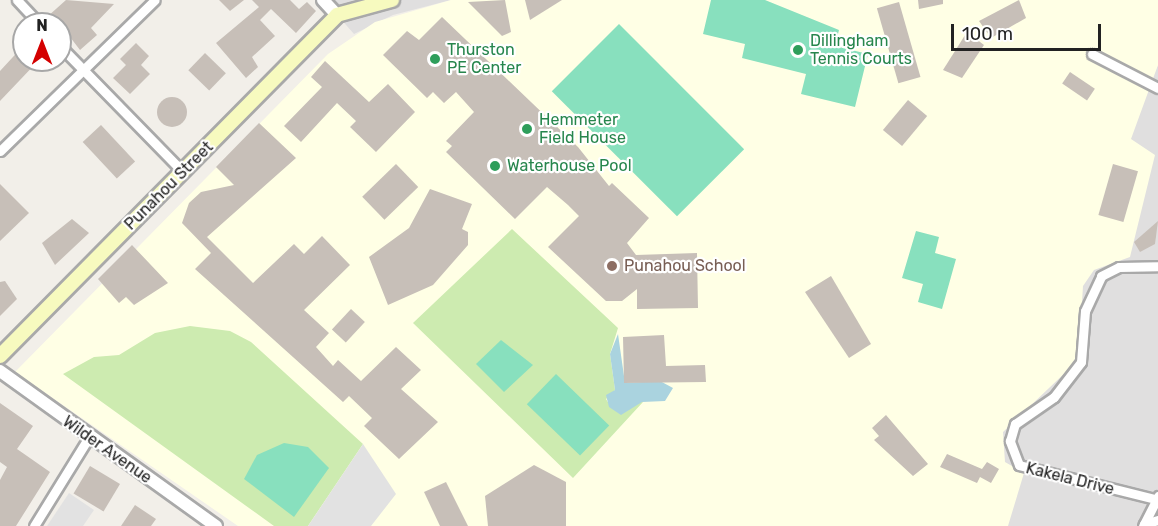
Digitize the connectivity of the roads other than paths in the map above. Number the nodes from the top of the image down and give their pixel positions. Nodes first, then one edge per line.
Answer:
1 (17, 0) edge
2 (155, 0) edge
3 (323, 0) edge
4 (392, 0) edge
5 (28, 12) edge
6 (338, 15) junction
7 (1092, 54) dead end
8 (72, 59) edge
9 (83, 70) junction
10 (1158, 88) edge
11 (0, 151) edge
12 (183, 172) junction
13 (1158, 266) edge
14 (0, 356) edge
15 (0, 371) edge
16 (89, 437) junction
17 (1157, 497) edge
18 (1158, 520) edge
19 (1144, 525) edge
20 (33, 526) edge
21 (216, 526) edge

1 - 5 street
2 - 9 street
3 - 6 street
4 - 6 main road
6 - 12 main road, Punahou Street
7 - 10 street
8 - 9 street
9 - 11 street
9 - 12 street
12 - 14 main road, Punahou Street
13 - 17 street, Kakela Drive
15 - 16 street, Wilder Avenue
16 - 20 street
16 - 21 street, Wilder Avenue
17 - 19 street
18 - 19 street

